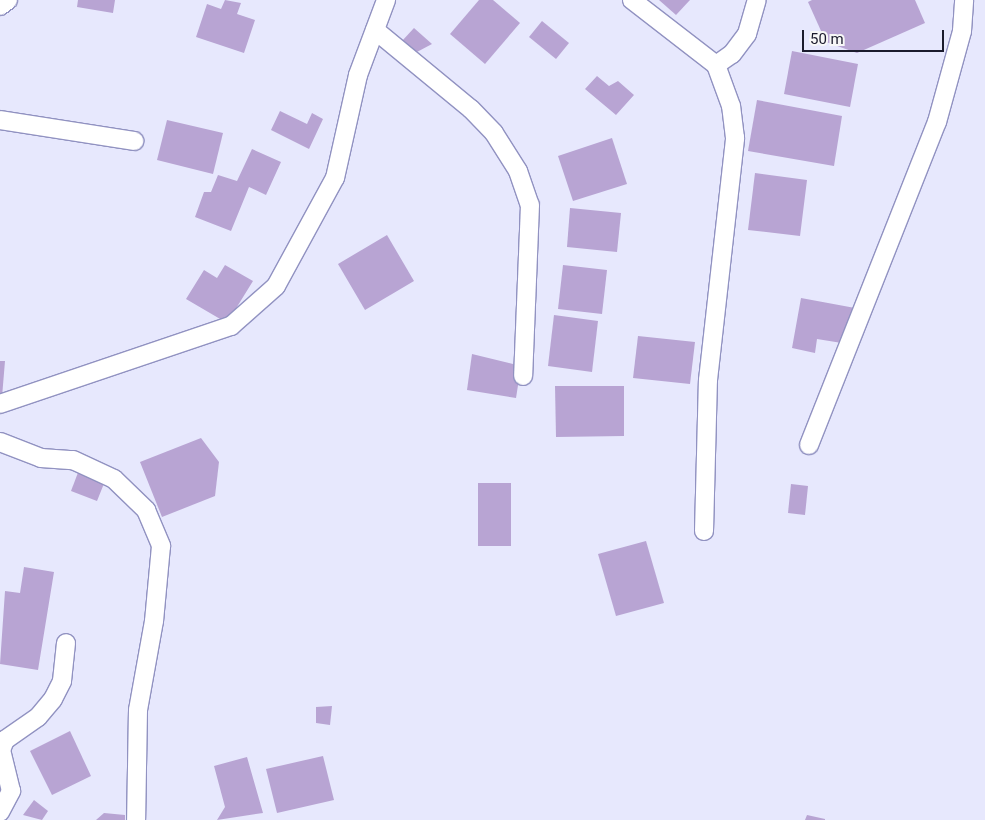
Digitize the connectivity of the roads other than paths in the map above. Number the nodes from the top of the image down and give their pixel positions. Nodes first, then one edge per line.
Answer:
1 (8, 0) edge
2 (386, 0) edge
3 (632, 0) edge
4 (757, 0) edge
5 (964, 0) edge
6 (0, 6) edge
7 (374, 30) junction
8 (716, 65) junction
9 (0, 120) edge
10 (134, 141) dead end
11 (523, 376) dead end
12 (0, 404) edge
13 (0, 442) edge
14 (809, 446) dead end
15 (704, 532) dead end
16 (66, 643) dead end
17 (0, 812) edge
18 (136, 820) edge

1 - 6 street
2 - 7 street
3 - 8 street
4 - 8 street
5 - 14 street
7 - 11 street
7 - 12 street
8 - 15 street
9 - 10 street
13 - 18 street
16 - 17 street

